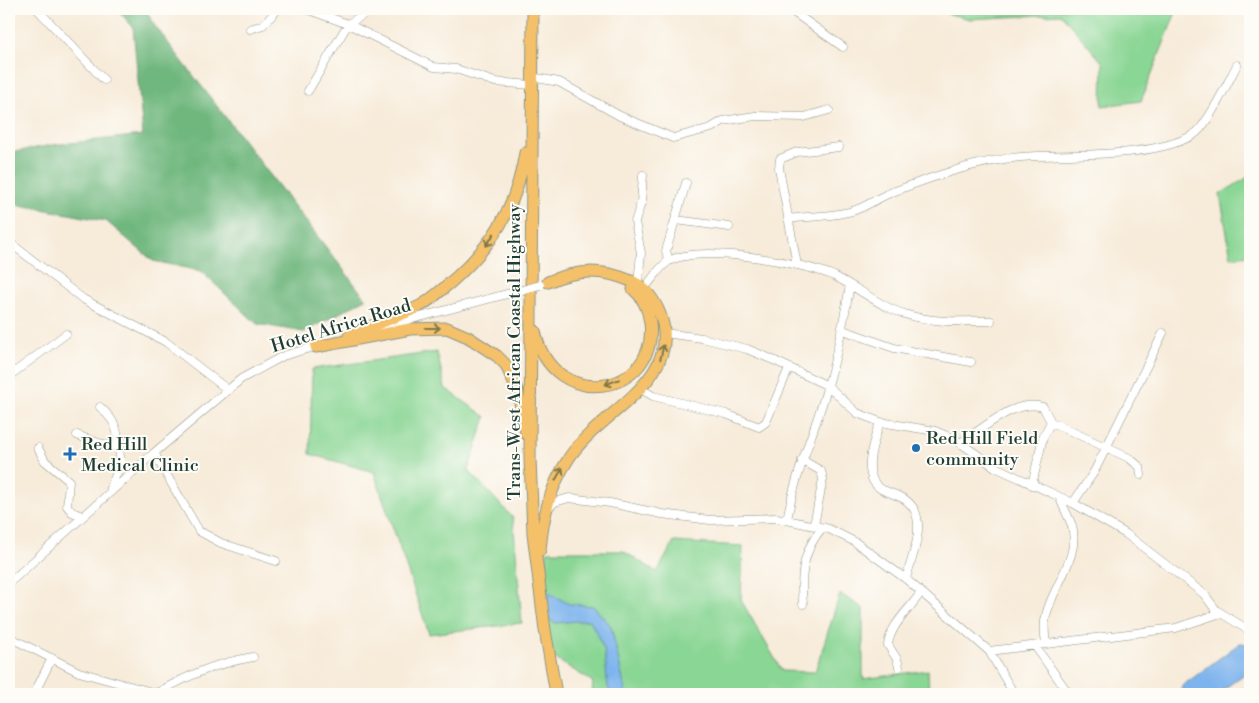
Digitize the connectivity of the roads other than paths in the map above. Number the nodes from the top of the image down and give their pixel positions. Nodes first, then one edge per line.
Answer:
1 (37, 9) edge
2 (278, 9) edge
3 (306, 9) edge
4 (533, 9) edge
5 (789, 9) edge
6 (371, 10) edge
7 (348, 24) junction
8 (250, 29) dead end
9 (843, 47) dead end
10 (1237, 65) dead end
11 (104, 80) dead end
12 (531, 85) junction
13 (308, 91) dead end
14 (829, 110) dead end
15 (839, 147) dead end
16 (643, 175) dead end
17 (686, 183) dead end
18 (788, 219) junction
19 (676, 220) junction
20 (729, 227) dead end
21 (9, 242) edge
22 (670, 261) junction
23 (796, 265) junction
24 (544, 283) junction
25 (850, 285) junction
26 (641, 286) junction
27 (530, 303) junction
28 (991, 321) dead end
29 (842, 330) junction
30 (664, 332) junction
31 (1163, 333) dead end
32 (66, 334) dead end
33 (349, 336) junction
34 (316, 347) junction
35 (971, 362) dead end
36 (789, 368) junction
37 (9, 376) edge
38 (828, 386) junction
39 (641, 389) junction
40 (228, 390) junction
41 (100, 407) dead end
42 (880, 422) junction
43 (1051, 422) junction
44 (77, 435) dead end
45 (960, 442) junction
46 (118, 446) junction
47 (1106, 447) junction
48 (38, 448) dead end
49 (154, 452) junction
50 (530, 458) junction
51 (802, 460) junction
52 (1141, 475) dead end
53 (1032, 485) junction
54 (110, 492) junction
55 (1060, 498) junction
56 (1074, 503) junction
57 (545, 510) junction
58 (82, 516) junction
59 (787, 520) junction
60 (814, 526) junction
61 (822, 528) junction
62 (276, 561) dead end
63 (538, 572) junction
64 (906, 579) junction
65 (9, 583) edge
66 (921, 592) junction
67 (803, 604) dead end
68 (1221, 613) junction
69 (1250, 631) edge
70 (9, 637) edge
71 (1046, 644) junction
72 (1035, 646) junction
73 (989, 651) junction
74 (253, 656) dead end
75 (52, 658) junction
76 (899, 667) dead end
77 (34, 694) edge
78 (158, 694) edge
79 (556, 694) edge
80 (1014, 694) edge
81 (1069, 694) edge

1 - 11 street
2 - 8 street
3 - 7 street
4 - 12 highway, Trans-West African Coastal Highway
5 - 9 street
6 - 7 street
7 - 12 street
7 - 13 street
10 - 18 street
12 - 14 street
12 - 27 highway, Trans-West African Coastal Highway
12 -> 33 highway
15 - 18 street
16 - 26 street
17 - 19 street
18 - 23 street
19 - 20 street
19 - 22 street
21 - 40 street
22 - 23 street
22 - 26 street
23 - 25 street
24 - 26 highway
24 -> 27 highway
24 - 33 street, Hotel Africa Road, bridge
25 - 28 street
25 - 29 street
26 - 30 highway
27 - 50 highway, Trans-West African Coastal Highway
29 - 35 street
29 - 38 street
30 - 36 street
39 -> 30 highway
31 - 47 street
32 - 37 street
33 - 34 street, Hotel Africa Road
34 - 40 street, Hotel Africa Road
34 -> 50 highway
36 - 38 street
36 - 39 street
38 - 42 street
38 - 51 street
57 -> 39 highway
40 - 49 street, Hotel Africa Road
41 - 46 street
42 - 45 street
42 - 64 street
43 - 45 street
43 - 47 street
43 - 53 street
44 - 46 street
45 - 53 street
46 - 54 street
47 - 52 street
47 - 56 street
48 - 58 street
49 - 54 street, Hotel Africa Road
49 - 62 street
50 - 63 highway, Trans-West African Coastal Highway
51 - 59 street
51 - 60 street
53 - 55 street
54 - 58 street, Hotel Africa Road
55 - 56 street
55 - 71 street
56 - 68 street
57 - 59 street
57 - 63 highway
58 - 65 street, Hotel Africa Road
59 - 60 street
60 - 61 street
61 - 64 street
61 - 67 street
63 - 79 highway, Trans-West African Coastal Highway
64 - 66 street
66 - 73 street
66 - 76 street
68 - 69 street
68 - 71 street
70 - 75 street
71 - 72 street
72 - 73 street
72 - 81 street
73 - 80 street
74 - 78 street
75 - 77 street
75 - 78 street

